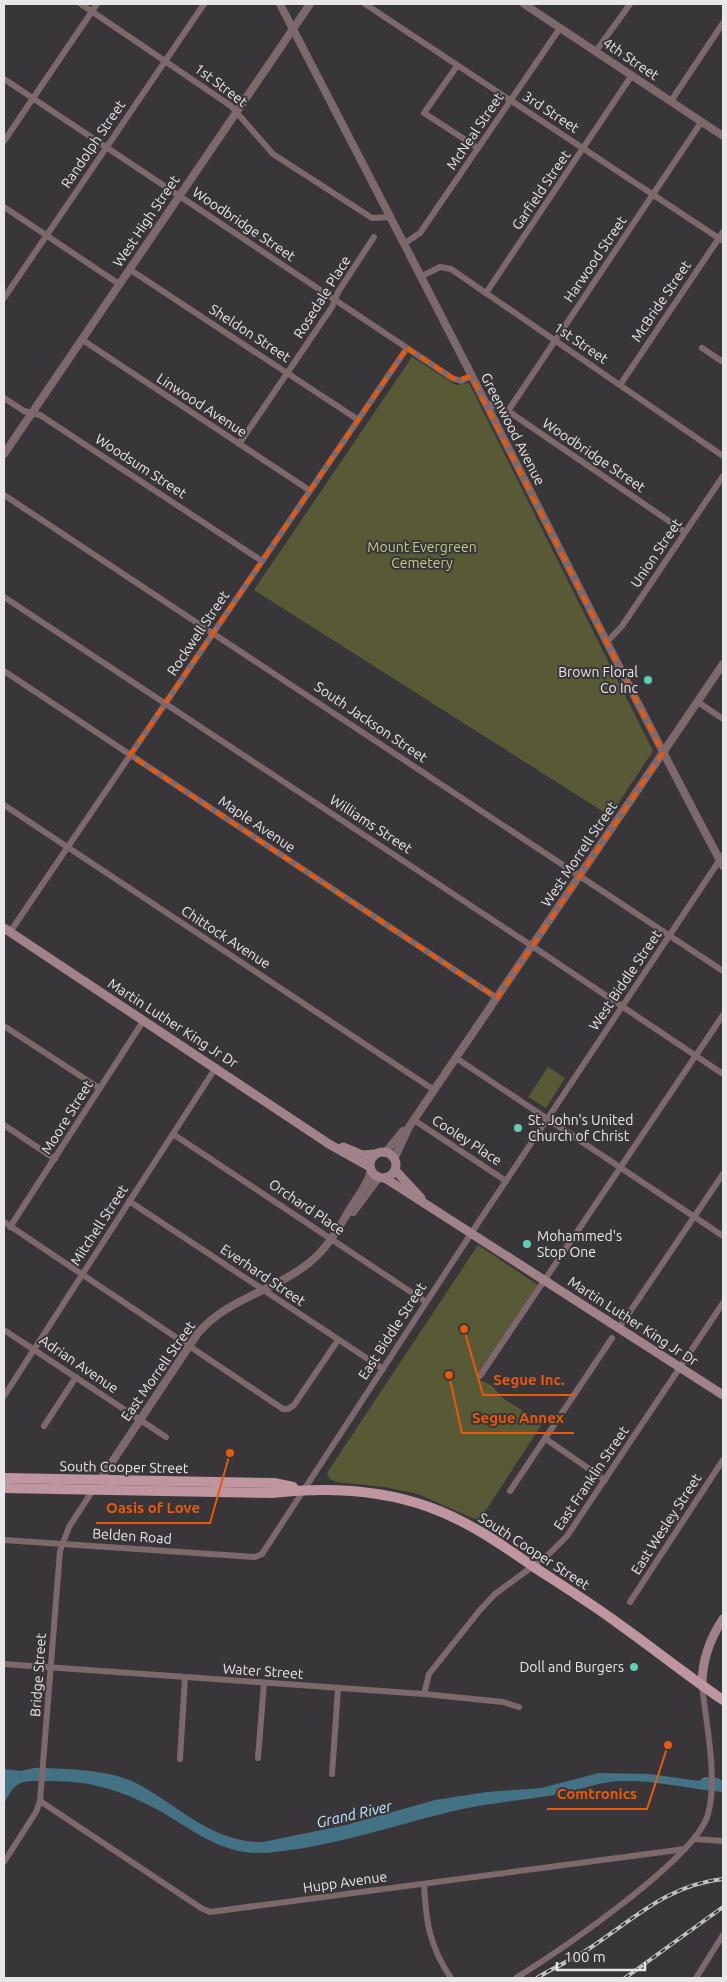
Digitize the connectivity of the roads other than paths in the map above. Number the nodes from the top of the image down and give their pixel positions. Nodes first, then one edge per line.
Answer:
1 (81, 4) edge
2 (97, 4) edge
3 (204, 4) edge
4 (280, 4) edge
5 (310, 4) edge
6 (365, 4) edge
7 (524, 4) edge
8 (630, 4) edge
9 (92, 11) junction
10 (723, 23) edge
11 (560, 28) junction
12 (292, 30) junction
13 (596, 51) junction
14 (165, 61) junction
15 (457, 66) junction
16 (632, 75) junction
17 (4, 79) edge
18 (33, 98) junction
19 (510, 101) junction
20 (671, 101) junction
21 (237, 111) junction
22 (702, 121) junction
23 (723, 136) edge
24 (4, 141) edge
25 (106, 147) junction
26 (478, 148) junction
27 (584, 148) junction
28 (654, 195) junction
29 (179, 196) junction
30 (4, 206) edge
31 (391, 217) junction
32 (723, 232) edge
33 (46, 235) junction
34 (374, 237) dead end
35 (721, 240) edge
36 (405, 243) junction
37 (129, 269) junction
38 (422, 276) junction
39 (119, 284) junction
40 (486, 293) junction
41 (4, 298) edge
42 (335, 300) junction
43 (81, 340) junction
44 (555, 340) junction
45 (407, 348) junction
46 (702, 348) dead end
47 (723, 362) edge
48 (288, 372) junction
49 (472, 376) junction
50 (620, 385) junction
51 (4, 398) edge
52 (486, 403) junction
53 (508, 411) junction
54 (31, 413) junction
55 (357, 419) junction
56 (239, 444) junction
57 (4, 454) edge
58 (723, 456) edge
59 (723, 476) edge
60 (310, 490) junction
61 (4, 494) edge
62 (685, 532) junction
63 (262, 561) junction
64 (4, 597) edge
65 (214, 632) junction
66 (607, 642) junction
67 (723, 664) edge
68 (4, 671) edge
69 (698, 702) junction
70 (165, 703) junction
71 (723, 719) edge
72 (663, 753) junction
73 (130, 755) junction
74 (4, 805) edge
75 (67, 847) junction
76 (722, 860) edge
77 (580, 876) junction
78 (7, 930) edge
79 (670, 936) junction
80 (532, 946) junction
81 (723, 971) edge
82 (497, 998) junction
83 (623, 1006) junction
84 (723, 1015) edge
85 (144, 1020) junction
86 (4, 1026) edge
87 (696, 1056) junction
88 (456, 1058) junction
89 (216, 1067) junction
90 (723, 1074) edge
91 (100, 1088) junction
92 (434, 1090) junction
93 (548, 1119) junction
94 (414, 1120) junction
95 (4, 1125) edge
96 (408, 1128) junction
97 (173, 1134) junction
98 (327, 1140) junction
99 (385, 1153) junction
100 (375, 1154) junction
101 (55, 1159) junction
102 (394, 1159) junction
103 (622, 1168) junction
104 (370, 1169) junction
105 (395, 1170) junction
106 (723, 1174) edge
107 (382, 1178) junction
108 (506, 1181) junction
109 (129, 1201) junction
110 (428, 1205) junction
111 (695, 1217) junction
112 (344, 1220) junction
113 (7, 1225) edge
114 (472, 1233) junction
115 (723, 1236) edge
116 (332, 1238) junction
117 (82, 1275) junction
118 (545, 1280) junction
119 (263, 1289) junction
120 (426, 1302) junction
121 (723, 1303) edge
122 (619, 1328) junction
123 (4, 1330) edge
124 (612, 1338) dead end
125 (338, 1340) junction
126 (188, 1346) junction
127 (34, 1349) junction
128 (681, 1367) junction
129 (383, 1369) junction
130 (480, 1376) dead end
131 (76, 1377) junction
132 (723, 1395) edge
133 (4, 1396) edge
134 (140, 1420) junction
135 (44, 1426) dead end
136 (166, 1437) dead end
137 (546, 1439) junction
138 (723, 1460) edge
139 (4, 1478) edge
140 (100, 1480) junction
141 (605, 1480) junction
142 (4, 1488) edge
143 (303, 1489) junction
144 (93, 1490) junction
145 (510, 1491) dead end
146 (4, 1540) edge
147 (61, 1544) junction
148 (258, 1556) joint
149 (533, 1566) junction
150 (630, 1602) dead end
151 (723, 1619) edge
152 (4, 1664) edge
153 (50, 1668) junction
154 (185, 1678) junction
155 (264, 1683) junction
156 (702, 1685) junction
157 (338, 1689) junction
158 (424, 1694) junction
159 (723, 1700) edge
160 (519, 1707) dead end
161 (258, 1758) dead end
162 (180, 1759) dead end
163 (332, 1774) dead end
164 (40, 1802) junction
165 (695, 1839) junction
166 (723, 1842) edge
167 (685, 1849) junction
168 (4, 1862) edge
169 (424, 1884) junction
170 (723, 1935) edge
171 (451, 1978) edge
172 (516, 1978) edge
173 (696, 1978) edge

1 - 9 street, 1st Street
2 - 9 street
3 - 14 street, Randolph Street
4 - 12 street, Greenwood Avenue
5 - 12 street, West High Street
6 - 15 street, 3rd Street
7 - 11 street, 4th Street
8 - 13 street
9 - 14 street, 1st Street
9 - 18 street
10 - 20 street
11 - 13 street, 4th Street
11 - 19 street, McNeal Street
12 - 21 street, West High Street
12 - 31 street, Greenwood Avenue
13 - 16 street, 4th Street
14 - 21 street, 1st Street
14 - 25 street, Randolph Street
15 - 19 street, 3rd Street
15 - 26 street
16 - 20 street, 4th Street
16 - 27 street, Garfield Street
17 - 18 street, Woodbridge Street
18 - 24 street
18 - 25 street, Woodbridge Street
19 - 26 street, McNeal Street
19 - 27 street, 3rd Street
20 - 22 street, 4th Street
21 - 29 street, West High Street
21 - 31 street, 1st Street
22 - 23 street, 4th Street
22 - 28 street, Harwood Street
25 - 29 street, Woodbridge Street
25 - 33 street, Randolph Street
26 - 36 street, McNeal Street
27 - 28 street, 3rd Street
27 - 40 street, Garfield Street
28 - 35 street, 3rd Street
28 - 44 street, Harwood Street
29 - 37 street, West High Street
29 - 42 street, Woodbridge Street
30 - 33 street
31 - 36 street, Greenwood Avenue
32 - 35 street, McBride Street
33 - 39 street
33 - 41 street, Randolph Street
34 - 42 street, Rosedale Place
35 - 50 street, McBride Street
36 - 38 street, Greenwood Avenue
37 - 39 street, West High Street
37 - 48 street, Sheldon Street
38 - 40 street, 1st Street
38 - 49 street, Greenwood Avenue
39 - 43 street, West High Street
40 - 44 street, 1st Street
42 - 45 street, Woodbridge Street
42 - 48 street, Rosedale Place
43 - 54 street, West High Street
43 - 56 street, Linwood Avenue
44 - 50 street, 1st Street
44 - 53 street, Harwood Street
45 - 49 street, Woodbridge Street
45 - 55 street, Rockwell Street
46 - 47 street
48 - 55 street, Sheldon Street
48 - 56 street, Rosedale Place
49 - 52 street, Greenwood Avenue
50 - 58 street, 1st Street
51 - 54 street, Woodsum Street
52 - 53 street, Woodbridge Street
52 - 66 street, Greenwood Avenue
53 - 62 street, Woodbridge Street
54 - 57 street, West High Street
54 - 63 street, Woodsum Street
55 - 60 street, Rockwell Street
56 - 60 street, Linwood Avenue
59 - 62 street, Union Street
60 - 63 street, Rockwell Street
61 - 65 street, South Jackson Street
62 - 66 street, Union Street
63 - 65 street, Rockwell Street
64 - 70 street, Williams Street
65 - 70 street, Rockwell Street
65 - 77 street, South Jackson Street
66 - 72 street, Greenwood Avenue
67 - 69 street, West Morrell Street
68 - 73 street, Maple Avenue
69 - 71 street
69 - 72 street, West Morrell Street
70 - 73 street, Rockwell Street
70 - 80 street, Williams Street
72 - 76 street, Greenwood Avenue
72 - 77 street, West Morrell Street
73 - 75 street, Rockwell Street
73 - 82 street, Maple Avenue
74 - 75 street, Chittock Avenue
75 - 78 street, Rockwell Street
75 - 92 street, Chittock Avenue
76 - 79 street, West Biddle Street
77 - 79 street, South Jackson Street
77 - 80 street, West Morrell Street
78 - 85 main road, Martin Luther King Jr Dr
79 - 81 street, South Jackson Street
79 - 83 street, West Biddle Street
80 - 82 street, West Morrell Street
80 - 83 street, Williams Street
82 - 88 street, West Morrell Street
83 - 87 street, Williams Street
83 - 93 street, West Biddle Street
84 - 87 street
85 - 89 main road, Martin Luther King Jr Dr
85 - 91 street, Moore Street
86 - 91 street
87 - 90 street, Williams Street
87 - 103 street
88 - 92 street
88 - 93 street
89 - 97 street, Mitchell Street
89 - 98 main road, Martin Luther King Jr Dr
91 - 101 street, Moore Street
92 - 94 street
93 - 103 street
93 - 108 street, East Biddle Street
94 - 96 street
94 - 108 street, Cooley Place
95 - 101 street
96 - 99 street
96 - 102 street
97 - 109 street, Mitchell Street
97 - 116 street, Orchard Place
98 - 100 main road, Martin Luther King Jr Dr
98 - 104 main road, Martin Luther King Jr Dr
99 - 100 main road
99 - 102 main road
100 - 104 main road
101 - 113 street, Moore Street
102 - 105 main road
103 - 111 street
103 - 118 street
104 - 107 main road
104 - 112 street, East Morrell Street
105 - 107 main road
105 - 110 main road, Martin Luther King Jr Dr
106 - 111 street
107 - 110 main road, Martin Luther King Jr Dr
107 - 112 street, East Morrell Street
108 - 114 street, East Biddle Street
109 - 117 street, Mitchell Street
109 - 119 street, Everhard Street
110 - 114 main road, Martin Luther King Jr Dr
111 - 115 street
111 - 122 street
112 - 116 street, East Morrell Street
113 - 117 street
114 - 118 main road, Martin Luther King Jr Dr
114 - 120 street, East Biddle Street
116 - 119 street, East Morrell Street
116 - 120 street, Orchard Place
117 - 126 street
117 - 127 street, Mitchell Street
118 - 122 main road, Martin Luther King Jr Dr
118 - 130 street
119 - 125 street, Everhard Street
119 - 126 street, East Morrell Street
120 - 129 street, East Biddle Street
121 - 128 street, East Franklin Street
122 - 128 main road, Martin Luther King Jr Dr
123 - 127 street, Adrian Avenue
124 - 137 street
125 - 126 street
125 - 129 street, Everhard Street
126 - 134 street, East Morrell Street
127 - 131 street, Adrian Avenue
127 - 133 street, Mitchell Street
128 - 132 main road, Martin Luther King Jr Dr
128 - 141 street, East Franklin Street
129 - 143 street, East Biddle Street
131 - 134 street, Adrian Avenue
131 - 135 street
134 - 136 street, Adrian Avenue
134 - 140 street, East Morrell Street
137 - 141 street
137 - 145 street
138 - 150 street, East Wesley Street
139 - 140 main road, South Cooper Street
140 - 143 main road, South Cooper Street
140 - 144 main road
141 - 149 street, East Franklin Street
142 - 144 main road, South Cooper Street
143 - 144 main road, South Cooper Street
143 - 148 street, East Biddle Street
143 - 149 main road, South Cooper Street
144 - 147 street, Bridge Street
146 - 147 street, Belden Road
147 - 148 street, Belden Road
147 - 153 street, Bridge Street
149 - 156 main road, South Cooper Street
149 - 158 street, East Franklin Street
151 - 156 main road
152 - 153 street, Water Street
153 - 154 street, Water Street
153 - 164 street, Bridge Street
154 - 155 street, Water Street
154 - 162 street
155 - 157 street, Water Street
155 - 161 street
156 - 159 main road, South Cooper Street
156 - 165 street
157 - 158 street, Water Street
157 - 163 street
158 - 160 street, Water Street
164 - 168 street, Bridge Street
164 - 169 street, Hupp Avenue
165 - 166 street
165 - 167 street
167 - 169 street, Hupp Avenue
167 - 172 street
169 - 171 street
170 - 173 street

